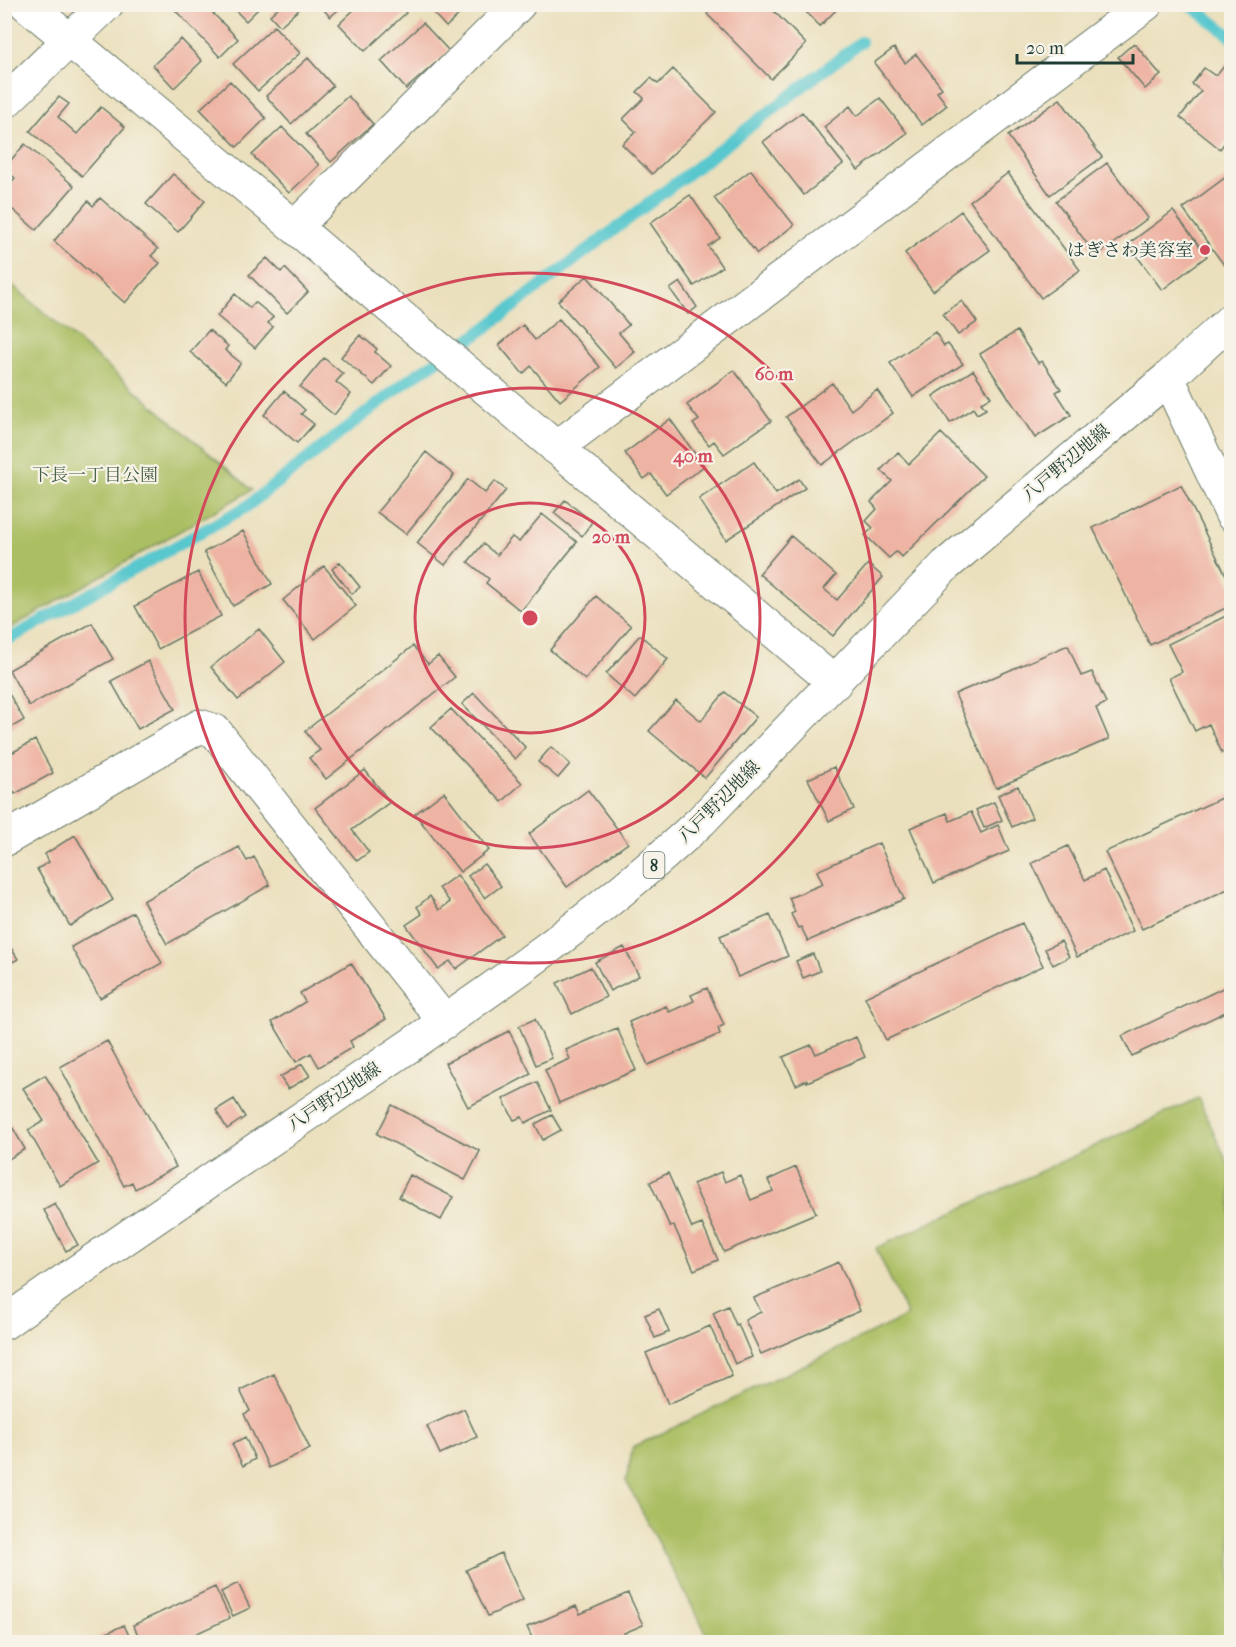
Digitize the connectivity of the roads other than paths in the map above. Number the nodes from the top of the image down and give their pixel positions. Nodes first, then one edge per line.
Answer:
1 (26, 4) edge
2 (107, 4) edge
3 (519, 4) edge
4 (1146, 4) edge
5 (69, 42) junction
6 (4, 103) edge
7 (295, 227) junction
8 (1232, 319) edge
9 (1168, 378) junction
10 (556, 448) junction
11 (1232, 515) edge
12 (835, 683) junction
13 (4, 840) edge
14 (445, 1022) junction
15 (4, 1323) edge

1 - 5 street
2 - 5 street
3 - 7 street
4 - 10 street
5 - 6 street
5 - 7 street
7 - 10 street
8 - 9 street, 八戸野辺地線 / 8
9 - 11 street
9 - 12 street, 八戸野辺地線 / 8
10 - 12 street
12 - 14 street, 八戸野辺地線 / 8
13 - 14 street
14 - 15 street, 八戸野辺地線 / 8

